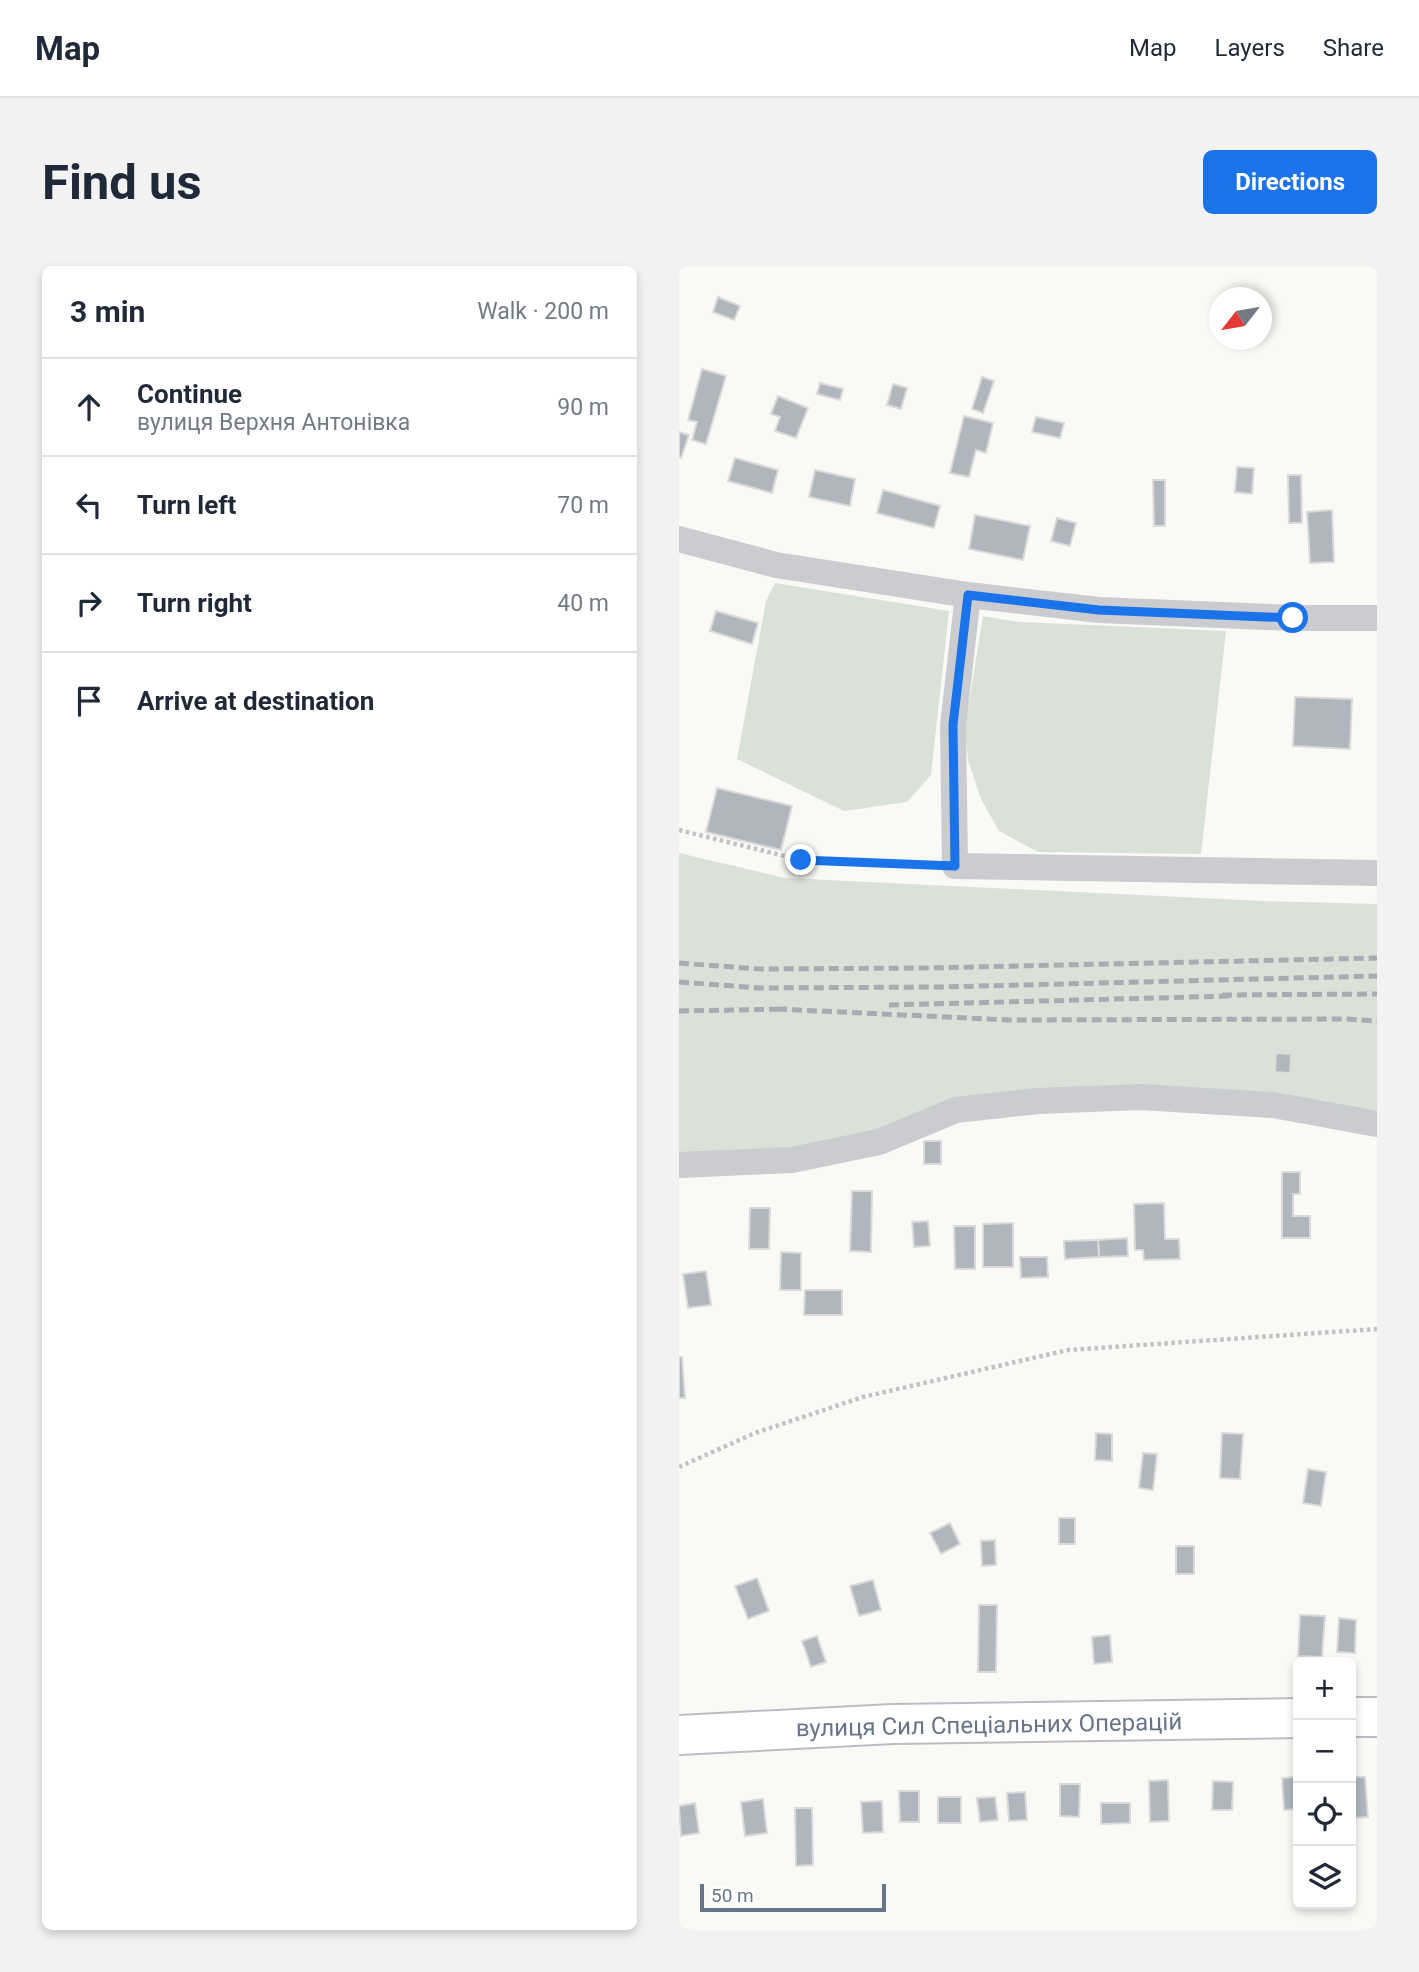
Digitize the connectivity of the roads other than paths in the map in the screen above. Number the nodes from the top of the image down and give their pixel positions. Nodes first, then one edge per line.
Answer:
1 (679, 539) edge
2 (968, 595) junction
3 (1377, 618) edge
4 (1377, 873) edge
5 (1377, 1124) edge
6 (679, 1165) edge
7 (1356, 1717) edge
8 (1377, 1717) edge
9 (1293, 1718) edge
10 (679, 1735) edge

1 - 2 street
2 - 3 street
2 - 4 street
5 - 6 street
7 - 8 main road
9 - 10 main road, вулиця Сил Спеціальних Операцій

